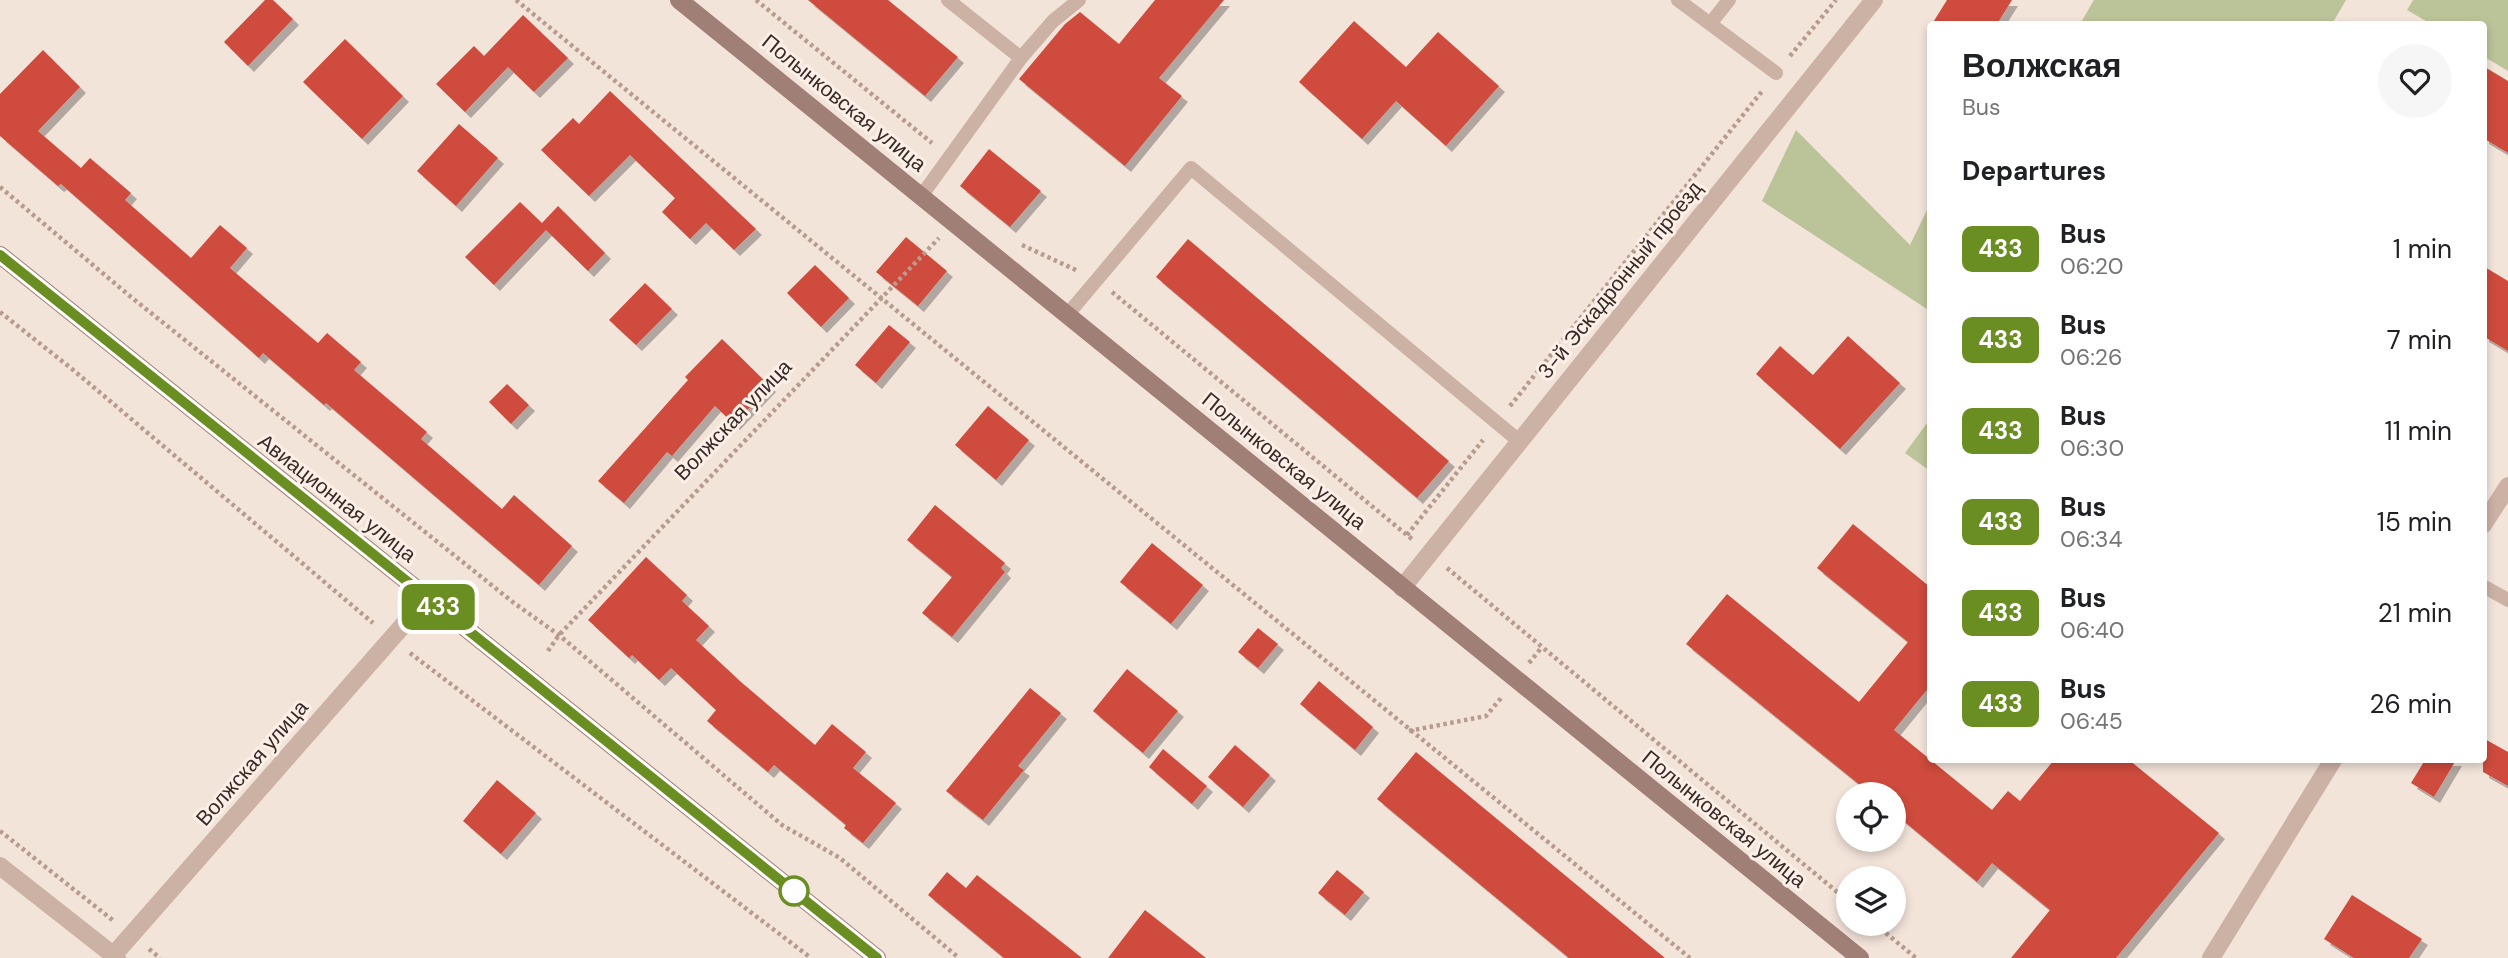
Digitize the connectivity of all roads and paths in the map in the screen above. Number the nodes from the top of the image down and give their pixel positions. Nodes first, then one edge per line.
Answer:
1 (516, 0) edge
2 (679, 0) edge
3 (756, 0) edge
4 (948, 0) edge
5 (1079, 0) edge
6 (1678, 0) edge
7 (1729, 0) edge
8 (1836, 0) edge
9 (1874, 0) edge
10 (1710, 24) junction
11 (1021, 58) junction
12 (1776, 73) junction
13 (949, 157) junction
14 (0, 187) edge
15 (922, 195) junction
16 (954, 222) junction
17 (1018, 243) dead end
18 (0, 255) edge
19 (1097, 280) junction
20 (881, 300) junction
21 (1068, 314) junction
22 (1497, 422) junction
23 (1519, 441) junction
24 (2508, 486) edge
25 (2487, 519) edge
26 (1407, 535) junction
27 (1429, 553) junction
28 (1402, 588) junction
29 (2487, 588) edge
30 (427, 598) junction
31 (2508, 600) edge
32 (559, 635) junction
33 (1542, 647) junction
34 (548, 651) dead end
35 (1516, 680) junction
36 (1409, 731) junction
37 (2331, 763) edge
38 (0, 831) edge
39 (0, 866) edge
40 (1836, 891) edge
41 (131, 935) junction
42 (1889, 936) edge
43 (114, 957) edge
44 (160, 958) edge
45 (877, 958) edge
46 (959, 958) edge
47 (1690, 958) edge
48 (1860, 958) edge
49 (1916, 958) edge
50 (2211, 958) edge

1 - 20 path
2 - 15 street, Полынковская улица
3 - 13 path
4 - 11 lane
5 - 11 lane
6 - 10 lane
7 - 10 lane
8 - 12 path
9 - 23 street, 3-й Эскадронный проезд
10 - 12 lane
11 - 13 lane
12 - 22 path
13 - 15 lane
14 - 32 path
15 - 16 street, Полынковская улица
16 - 20 path, Волжская улица
16 - 21 street, Полынковская улица
17 - 19 path
18 - 30 street, Авиационная улица
19 - 21 lane
19 - 22 lane
19 - 26 path
20 - 32 path, Волжская улица
20 - 36 path
21 - 28 street, Полынковская улица
22 - 23 lane
22 - 26 path
23 - 27 street, 3-й Эскадронный проезд
24 - 25 street
26 - 27 path
27 - 28 street, 3-й Эскадронный проезд
27 - 33 path
28 - 35 street, Полынковская улица
29 - 31 lane
30 - 41 street, Волжская улица
30 - 45 street, Авиационная улица
32 - 34 path, Волжская улица
32 - 46 path
33 - 35 path
33 - 40 path
35 - 36 path
35 - 48 street, Полынковская улица
36 - 47 path
37 - 50 street
38 - 41 path
39 - 43 street
41 - 43 street, Волжская улица
41 - 44 path
42 - 49 path

